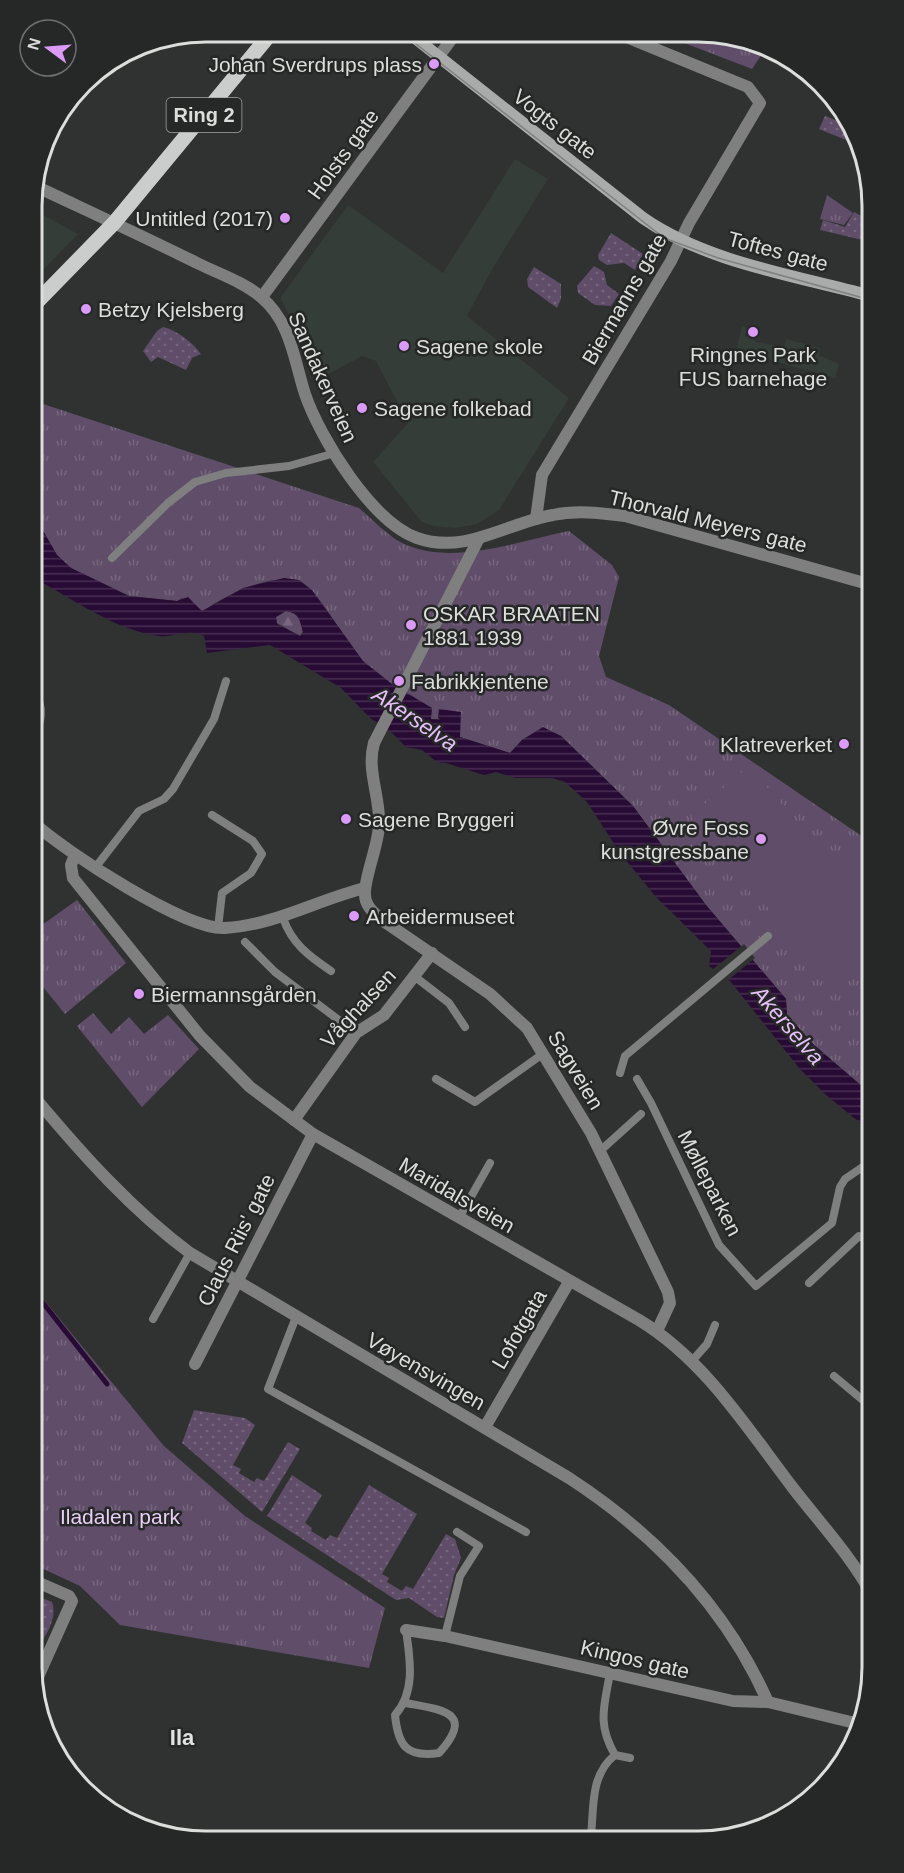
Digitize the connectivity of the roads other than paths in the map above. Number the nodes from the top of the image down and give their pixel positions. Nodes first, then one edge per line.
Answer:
1 (264, 42) edge
2 (421, 42) edge
3 (449, 42) edge
4 (638, 42) edge
5 (439, 56) junction
6 (43, 189) edge
7 (114, 223) junction
8 (680, 241) junction
9 (862, 294) edge
10 (42, 297) edge
11 (262, 297) junction
12 (335, 453) junction
13 (537, 519) junction
14 (478, 540) junction
15 (112, 558) dead end
16 (862, 582) edge
17 (226, 681) dead end
18 (212, 815) dead end
19 (42, 829) edge
20 (75, 855) junction
21 (95, 868) junction
22 (365, 888) junction
23 (283, 918) junction
24 (218, 928) junction
25 (768, 936) dead end
26 (245, 942) dead end
27 (432, 953) junction
28 (331, 971) dead end
29 (414, 976) junction
30 (465, 1026) dead end
31 (356, 1034) junction
32 (544, 1053) junction
33 (621, 1072) dead end
34 (436, 1079) dead end
35 (637, 1079) dead end
36 (42, 1106) edge
37 (641, 1114) dead end
38 (294, 1120) junction
39 (652, 1121) dead end
40 (663, 1130) junction
41 (313, 1134) junction
42 (600, 1150) junction
43 (490, 1163) dead end
44 (862, 1167) edge
45 (459, 1218) junction
46 (862, 1238) edge
47 (190, 1253) junction
48 (237, 1282) junction
49 (569, 1282) junction
50 (809, 1283) dead end
51 (296, 1317) junction
52 (153, 1319) dead end
53 (715, 1325) dead end
54 (657, 1331) junction
55 (692, 1361) junction
56 (195, 1364) dead end
57 (834, 1376) dead end
58 (862, 1399) edge
59 (484, 1427) junction
60 (457, 1532) dead end
61 (526, 1532) dead end
62 (862, 1580) edge
63 (42, 1584) edge
64 (406, 1630) joint
65 (445, 1636) junction
66 (42, 1670) edge
67 (610, 1673) junction
68 (406, 1702) junction
69 (768, 1702) junction
70 (852, 1722) edge
71 (615, 1755) junction
72 (630, 1758) dead end
73 (592, 1831) edge

1 - 7 main road, Ring 2
2 - 5 main road, Vogts gate
3 - 5 street, Holsts gate
4 - 8 street, Biermanns gate
5 - 8 main road, Vogts gate
5 - 11 street, Holsts gate
6 - 7 street, Sandakerveien
7 - 10 main road, Ring 2
7 - 11 street, Sandakerveien
8 - 9 main road, Toftes gate
8 - 13 street, Biermanns gate
11 - 12 street, Sandakerveien
12 - 14 street, Sandakerveien
12 - 15 lane
13 - 14 street, Sandakerveien
13 - 16 street, Thorvald Meyers gate
14 - 22 street
17 - 21 lane
18 - 24 lane
19 - 20 street
20 - 21 street
20 - 38 street, Maridalsveien
21 - 24 street
22 - 23 street
22 - 27 street, Sagveien
23 - 24 street
23 - 28 lane
25 - 33 lane
26 - 31 lane
27 - 29 street, Våghalsen
27 - 32 street, Sagveien
29 - 30 lane
29 - 31 street, Våghalsen
31 - 38 street, Våghalsen
32 - 34 lane
32 - 42 street, Sagveien
35 - 40 lane, Mølleparken
36 - 47 street, Vøyensvingen
37 - 42 lane
38 - 41 street, Maridalsveien
39 - 40 lane, Mølleparken
40 - 44 lane, Mølleparken
41 - 45 street, Maridalsveien
41 - 48 street, Claus Riis' gate
42 - 54 street, Sagveien
43 - 45 lane
45 - 49 street, Maridalsveien
46 - 50 lane
47 - 48 street, Vøyensvingen
47 - 52 lane
48 - 51 street, Vøyensvingen
48 - 56 street, Claus Riis' gate
49 - 54 street, Maridalsveien
49 - 59 street, Lofotgata
51 - 59 street, Vøyensvingen
51 - 61 lane
53 - 55 lane
54 - 55 street, Maridalsveien
55 - 62 street, Maridalsveien
57 - 58 lane
59 - 69 street, Vøyensvingen
60 - 65 lane
63 - 66 street
64 - 65 street, Kingos gate
64 - 68 lane
65 - 67 street, Kingos gate
67 - 69 street, Kingos gate
67 - 71 lane
68 - 68 lane
69 - 70 street, Kingos gate
71 - 72 lane
71 - 73 lane

